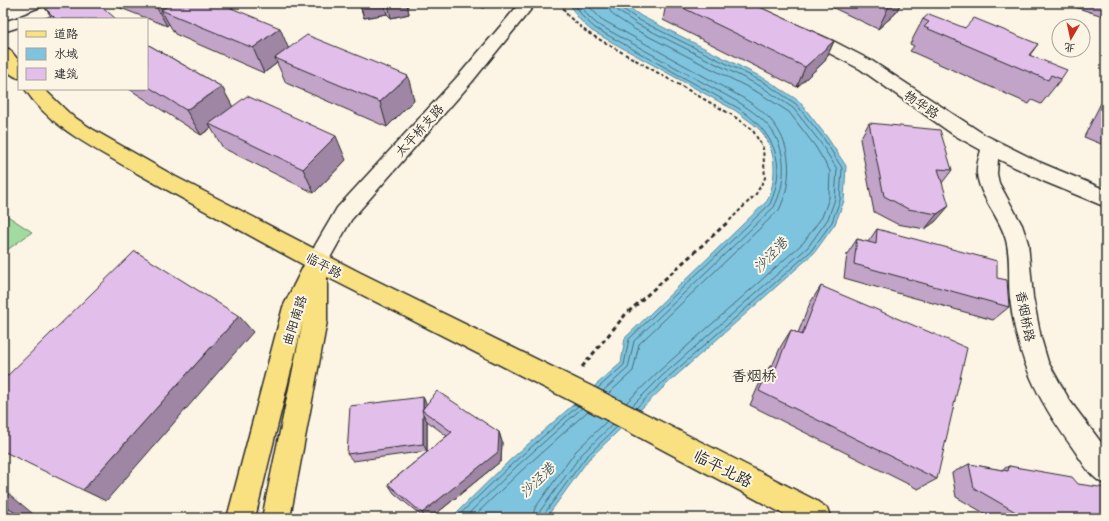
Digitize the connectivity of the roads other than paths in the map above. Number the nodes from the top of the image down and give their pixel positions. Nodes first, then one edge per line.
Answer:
1 (69, 3) edge
2 (528, 3) edge
3 (30, 18) edge
4 (18, 22) edge
5 (3, 27) edge
6 (792, 27) edge
7 (3, 54) edge
8 (18, 71) edge
9 (35, 90) edge
10 (992, 147) junction
11 (1106, 199) edge
12 (316, 261) junction
13 (629, 419) joint
14 (1106, 471) edge
15 (241, 518) edge
16 (276, 518) edge
17 (817, 518) edge

1 - 3 street
2 - 12 street, 太平桥支路
4 - 5 street
6 - 10 street, 物华路
7 - 8 main road
9 - 12 main road, 临平路
10 - 11 street, 物华路
10 - 14 street, 香烟桥路
12 - 13 main road, 临平路
12 - 15 main road, 曲阳南路
12 - 16 main road, 曲阳南路
13 - 17 main road, 临平北路

